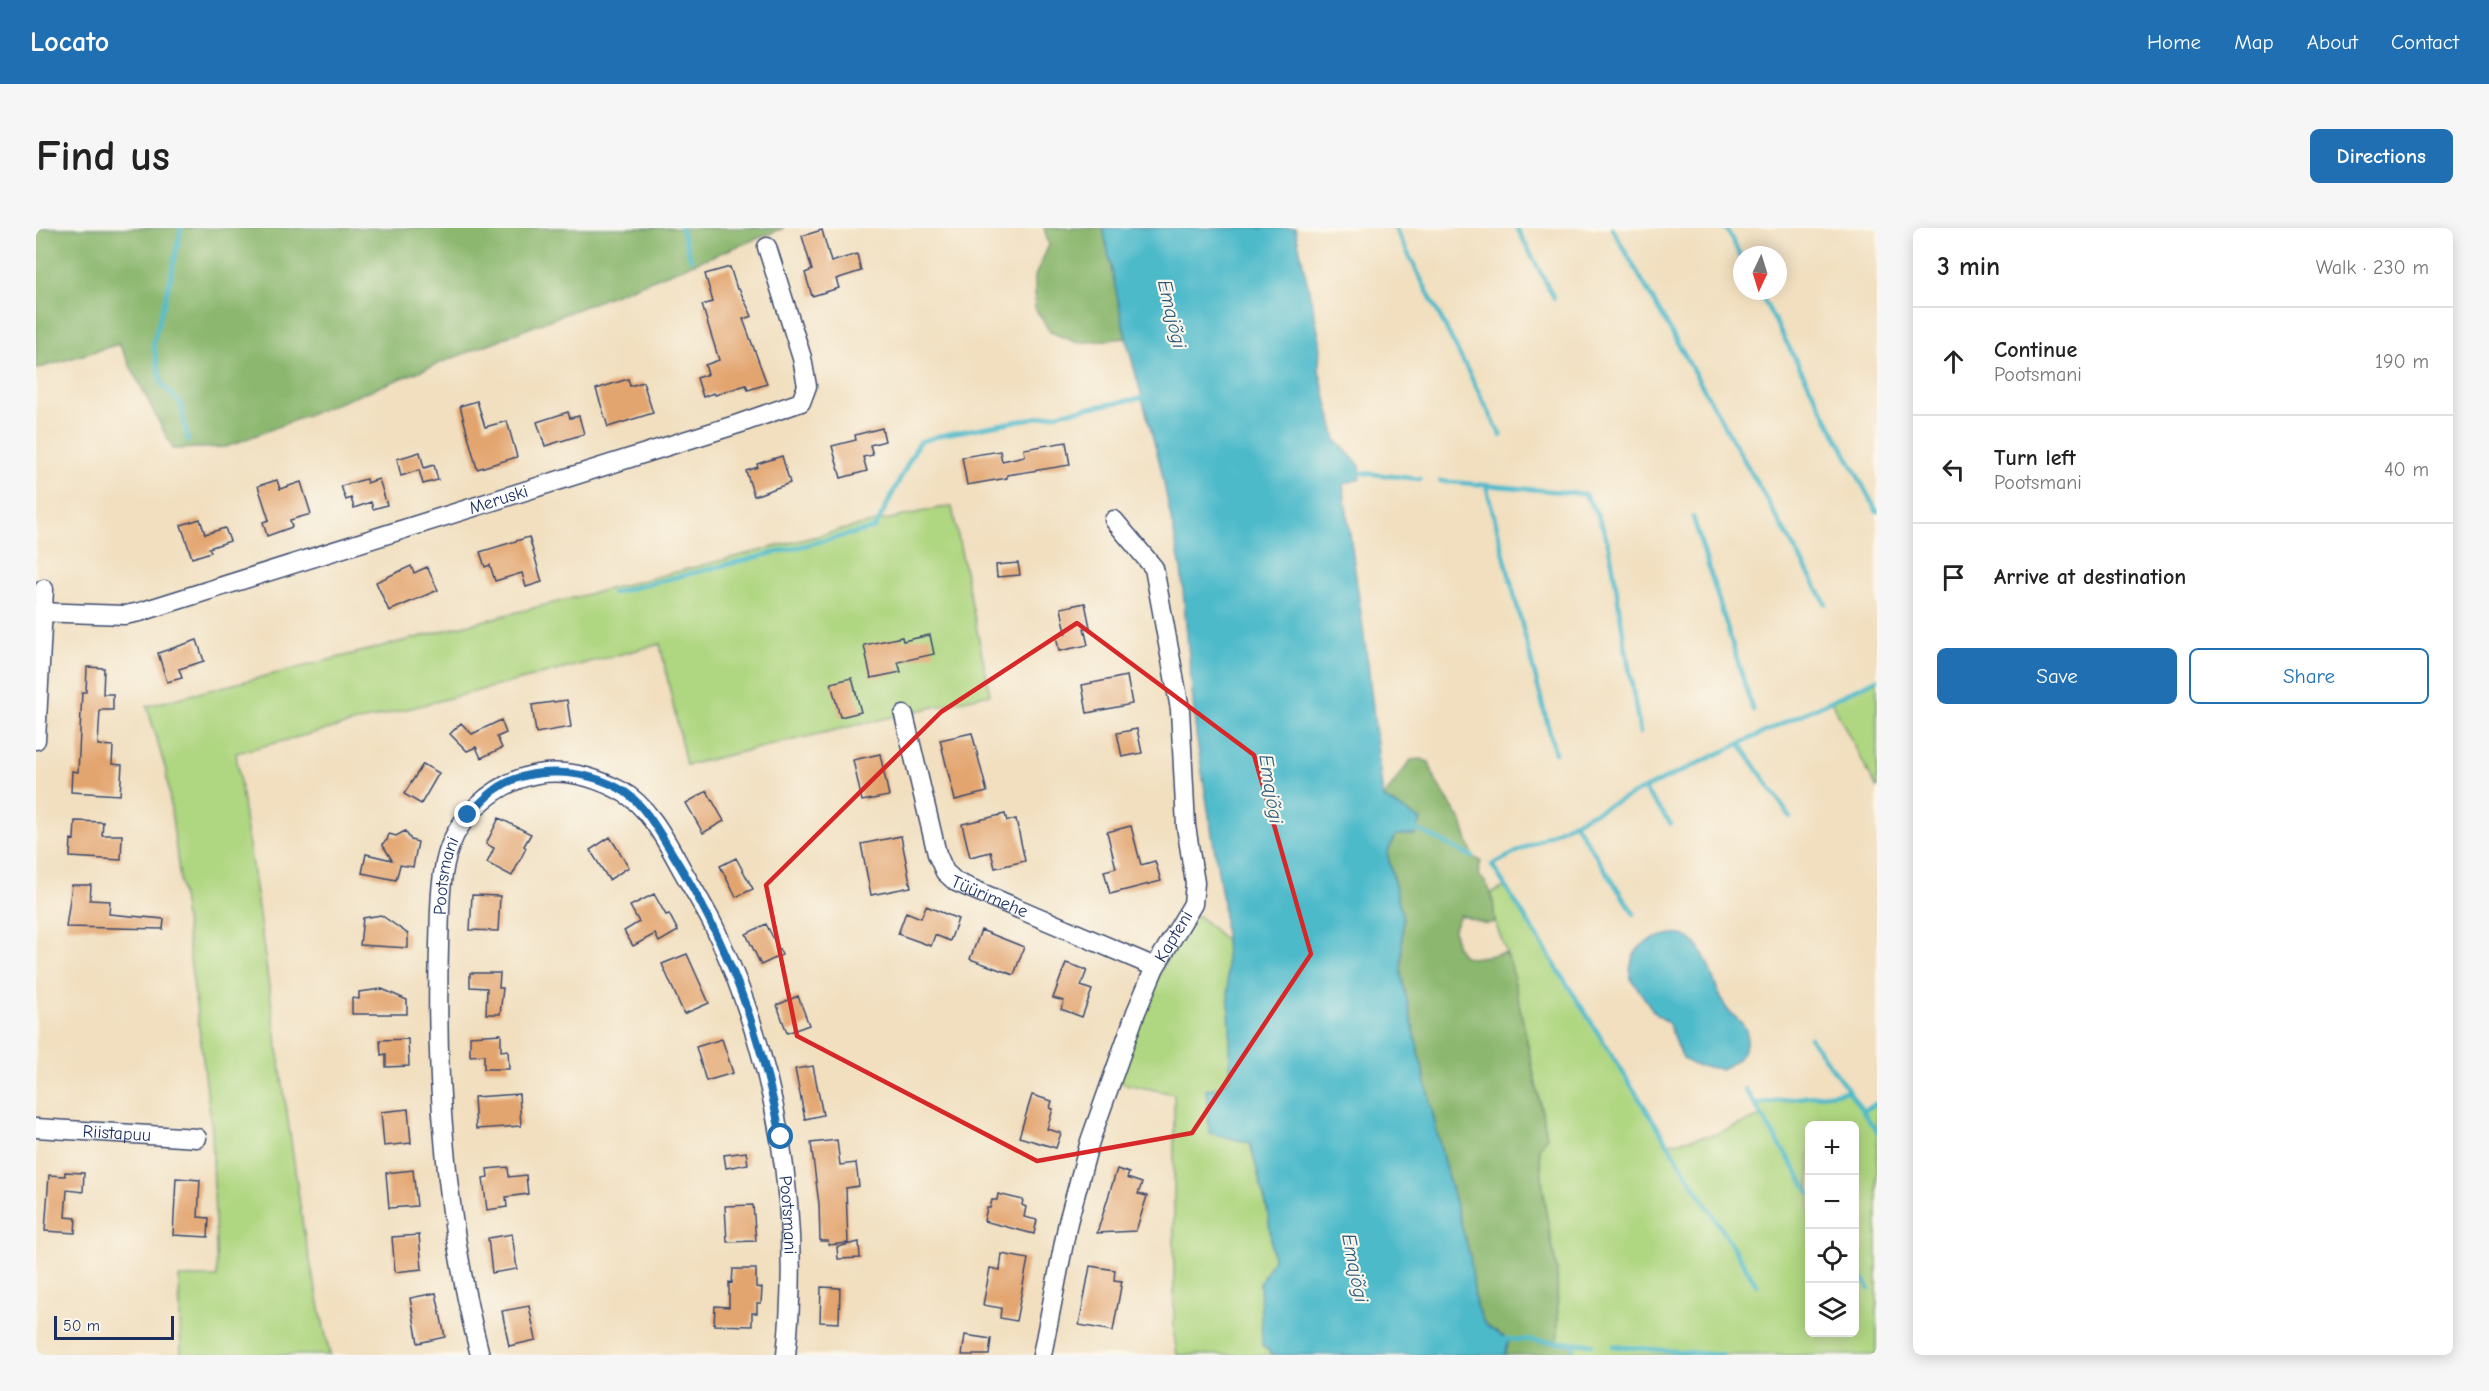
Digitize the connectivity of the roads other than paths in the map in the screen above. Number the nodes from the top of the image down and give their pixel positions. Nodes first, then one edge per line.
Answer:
1 (767, 247) dead end
2 (1114, 520) dead end
3 (44, 589) dead end
4 (39, 612) edge
5 (904, 715) dead end
6 (36, 740) edge
7 (1155, 967) junction
8 (36, 1128) edge
9 (197, 1138) dead end
10 (480, 1355) edge
11 (786, 1355) edge
12 (1042, 1355) edge

1 - 4 street, Meruski
2 - 7 street, Kapteni
3 - 4 street
4 - 6 street
5 - 7 street, Tüürimehe
7 - 12 street, Kapteni
8 - 9 street, Riistapuu
10 - 11 street, Pootsmani

